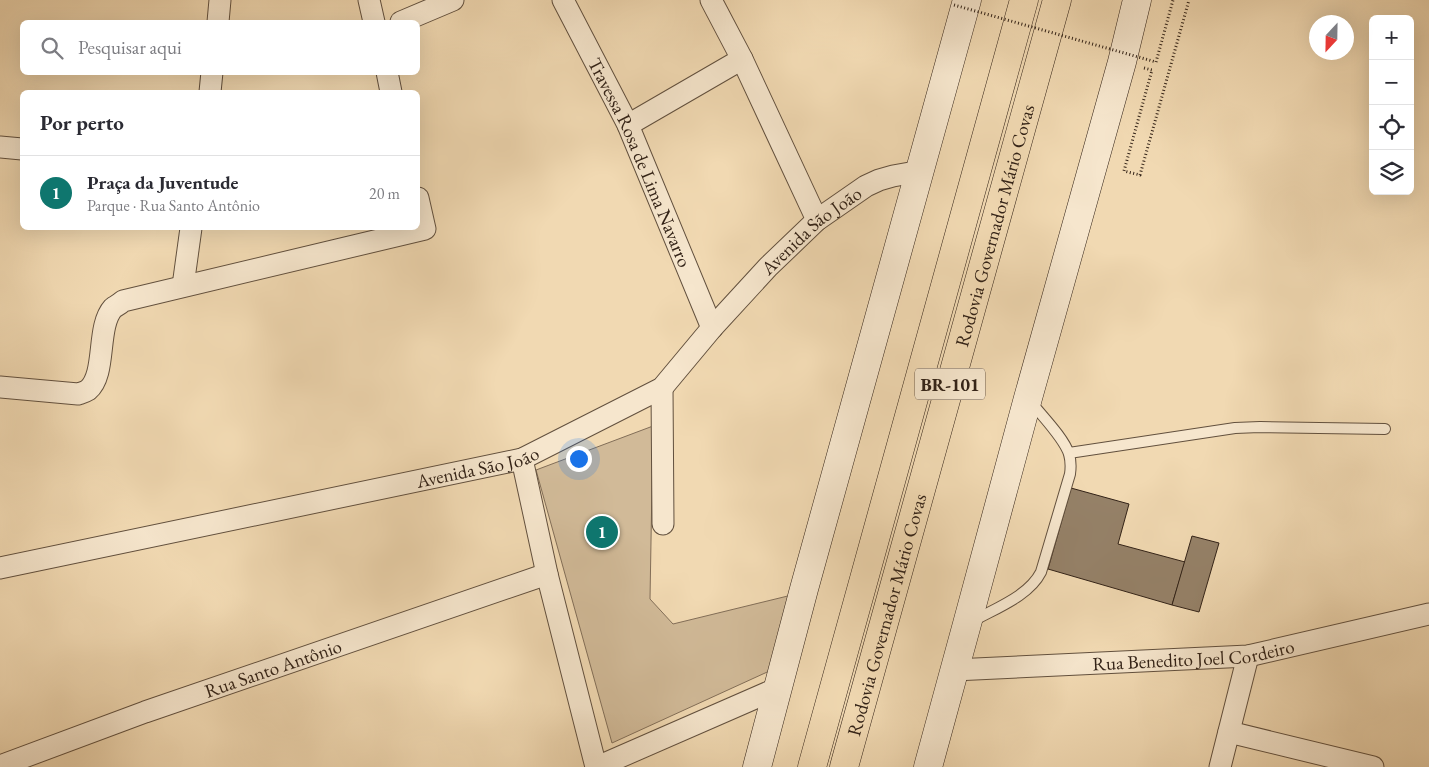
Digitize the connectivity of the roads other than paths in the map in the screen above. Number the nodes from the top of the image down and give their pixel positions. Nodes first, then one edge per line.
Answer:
1 (220, 0) edge
2 (369, 0) edge
3 (453, 0) edge
4 (563, 0) edge
5 (711, 0) edge
6 (1024, 0) edge
7 (1057, 0) edge
8 (1137, 0) edge
9 (960, 2) edge
10 (218, 20) edge
11 (374, 20) edge
12 (406, 20) edge
13 (742, 59) junction
14 (212, 75) edge
15 (387, 75) edge
16 (210, 90) edge
17 (391, 90) edge
18 (628, 124) junction
19 (0, 147) edge
20 (20, 149) edge
21 (920, 171) junction
22 (420, 207) edge
23 (817, 220) junction
24 (191, 230) edge
25 (183, 286) junction
26 (712, 328) junction
27 (0, 387) edge
28 (662, 388) junction
29 (1028, 398) junction
30 (1385, 429) dead end
31 (1069, 453) junction
32 (522, 459) junction
33 (663, 524) dead end
34 (0, 568) edge
35 (547, 574) junction
36 (1429, 614) edge
37 (967, 624) junction
38 (1248, 656) junction
39 (954, 670) junction
40 (778, 688) junction
41 (1229, 732) junction
42 (1334, 762) edge
43 (0, 766) edge
44 (597, 767) edge
45 (757, 767) edge
46 (812, 767) edge
47 (844, 767) edge
48 (928, 767) edge
49 (1220, 767) edge
50 (1373, 767) edge

1 - 10 street
2 - 11 street
3 - 12 street
4 - 18 street, Travessa Rosa de Lima Navarro
5 - 13 street
6 - 46 highway, Rodovia Governador Mário Covas / BR-101
7 - 47 highway, Rodovia Governador Mário Covas / BR-101
8 - 29 main road
9 - 21 main road
13 - 18 street
13 - 23 street
14 - 16 street
15 - 17 street
18 - 26 street, Travessa Rosa de Lima Navarro
19 - 20 street
21 - 23 street, Avenida São João
21 - 40 main road
22 - 25 street
23 - 26 street, Avenida São João
24 - 25 street
25 - 27 street
26 - 28 street, Avenida São João
28 - 32 street, Avenida São João
28 - 33 street
29 - 31 lane
29 - 37 main road
30 - 31 lane
31 - 37 lane
32 - 34 street, Avenida São João
32 - 35 street
35 - 43 street, Rua Santo Antônio
35 - 44 street
36 - 38 street, Rua Benedito Joel Cordeiro
37 - 39 main road
38 - 39 street, Rua Benedito Joel Cordeiro
38 - 41 street
39 - 48 main road
40 - 44 street
40 - 45 main road
41 - 42 street
41 - 49 street
42 - 50 street

